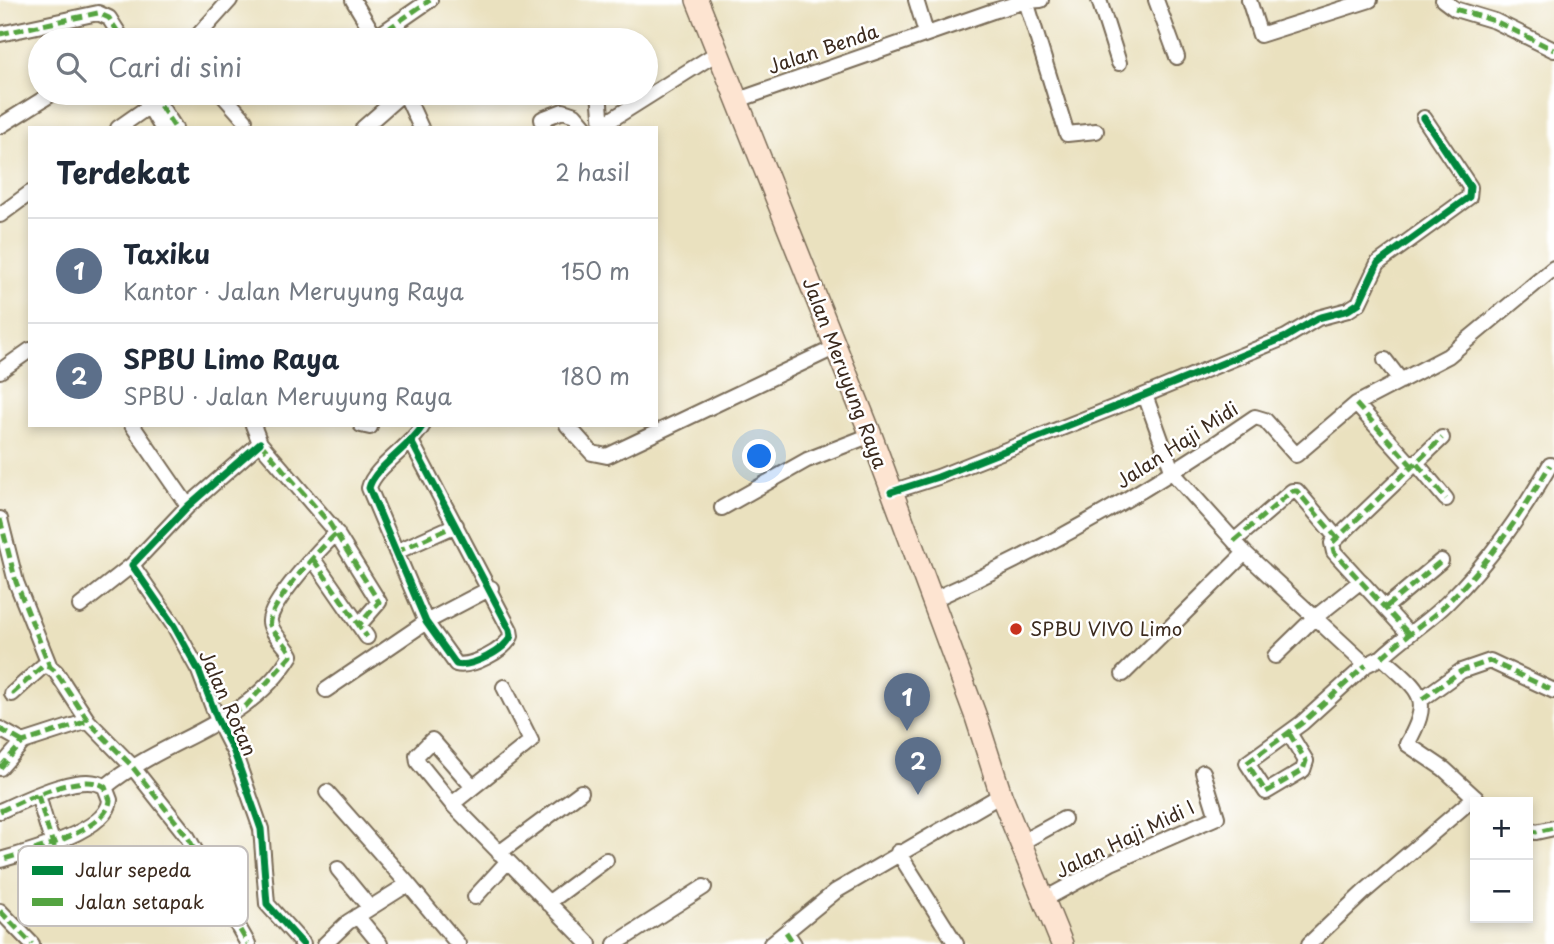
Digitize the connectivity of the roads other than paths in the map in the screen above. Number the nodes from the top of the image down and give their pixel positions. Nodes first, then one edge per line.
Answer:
1 (230, 0) edge
2 (353, 0) edge
3 (430, 0) edge
4 (697, 0) edge
5 (916, 0) edge
6 (1041, 0) edge
7 (1099, 0) edge
8 (1156, 0) edge
9 (1250, 0) edge
10 (1370, 0) edge
11 (1443, 0) edge
12 (1026, 1) edge
13 (28, 28) edge
14 (28, 28) edge
15 (115, 28) edge
16 (205, 28) edge
17 (369, 28) edge
18 (391, 28) edge
19 (926, 33) junction
20 (0, 34) edge
21 (1554, 50) edge
22 (717, 53) junction
23 (1177, 57) dead end
24 (1119, 63) dead end
25 (658, 90) edge
26 (738, 100) junction
27 (34, 105) edge
28 (144, 105) edge
29 (152, 105) edge
30 (154, 105) edge
31 (232, 105) edge
32 (390, 105) edge
33 (410, 105) edge
34 (599, 105) edge
35 (635, 105) edge
36 (1424, 118) dead end
37 (245, 120) dead end
38 (0, 126) edge
39 (120, 126) edge
40 (161, 126) edge
41 (173, 126) edge
42 (365, 126) edge
43 (420, 126) edge
44 (544, 126) edge
45 (584, 126) edge
46 (600, 126) edge
47 (602, 126) edge
48 (1096, 131) dead end
49 (28, 194) edge
50 (0, 215) edge
51 (1554, 268) edge
52 (834, 348) junction
53 (28, 351) edge
54 (1385, 360) dead end
55 (0, 372) edge
56 (1401, 381) junction
57 (1145, 395) junction
58 (1356, 404) junction
59 (133, 427) edge
60 (254, 427) edge
61 (423, 427) edge
62 (569, 427) edge
63 (871, 435) junction
64 (1442, 438) dead end
65 (260, 443) junction
66 (412, 443) junction
67 (1550, 465) dead end
68 (1415, 466) junction
69 (1173, 474) junction
70 (891, 492) junction
71 (1446, 499) dead end
72 (188, 506) junction
73 (722, 508) dead end
74 (0, 519) edge
75 (456, 525) junction
76 (337, 533) junction
77 (1336, 537) junction
78 (1234, 541) junction
79 (4, 551) edge
80 (396, 552) junction
81 (1245, 553) junction
82 (313, 559) junction
83 (1441, 561) dead end
84 (132, 565) junction
85 (1361, 581) junction
86 (491, 588) junction
87 (932, 600) junction
88 (80, 606) dead end
89 (1386, 607) junction
90 (1313, 619) junction
91 (426, 622) junction
92 (1408, 633) junction
93 (1275, 656) dead end
94 (1382, 657) junction
95 (1366, 665) junction
96 (50, 667) junction
97 (1124, 674) dead end
98 (503, 687) dead end
99 (326, 690) dead end
100 (1554, 691) edge
101 (12, 694) dead end
102 (1422, 699) junction
103 (88, 721) junction
104 (218, 721) junction
105 (0, 729) edge
106 (1289, 733) dead end
107 (23, 742) junction
108 (131, 765) junction
109 (0, 768) edge
110 (1203, 772) dead end
111 (105, 787) junction
112 (472, 787) junction
113 (327, 792) dead end
114 (581, 792) dead end
115 (1001, 794) junction
116 (38, 795) junction
117 (1475, 797) edge
118 (452, 804) junction
119 (1470, 806) edge
120 (0, 810) edge
121 (1064, 820) dead end
122 (1554, 828) edge
123 (1533, 831) edge
124 (1022, 842) junction
125 (55, 845) junction
126 (51, 846) edge
127 (193, 846) edge
128 (898, 852) junction
129 (18, 855) edge
130 (503, 858) junction
131 (0, 860) edge
132 (606, 860) dead end
133 (338, 869) dead end
134 (408, 884) junction
135 (704, 887) dead end
136 (475, 897) dead end
137 (1045, 899) junction
138 (548, 904) junction
139 (0, 911) edge
140 (364, 912) junction
141 (238, 926) edge
142 (790, 938) edge
143 (32, 944) edge
144 (248, 944) edge
145 (303, 944) edge
146 (325, 944) edge
147 (380, 944) edge
148 (458, 944) edge
149 (589, 944) edge
150 (615, 944) edge
151 (771, 944) edge
152 (956, 944) edge
153 (1062, 944) edge
154 (1309, 944) edge

1 - 16 street
2 - 17 street
3 - 18 street
4 - 22 main road, Jalan Meruyung Raya
5 - 19 street
6 - 12 street, Jalan Benda
7 - 24 street
8 - 23 street
9 - 10 street
11 - 21 street
12 - 19 street, Jalan Benda
12 - 48 street
13 - 15 street
14 - 20 street
19 - 26 street, Jalan Benda
22 - 25 street
22 - 26 main road, Jalan Meruyung Raya
26 - 52 main road, Jalan Meruyung Raya
27 - 38 street
28 - 39 street
29 - 40 street
30 - 41 street
31 - 37 street
32 - 42 street
33 - 43 street
34 - 46 street
35 - 47 street
36 - 57 street
44 - 45 street
49 - 50 street
51 - 56 street, Jalan Haji Midi
52 - 62 street
52 - 63 main road, Jalan Meruyung Raya
53 - 55 street
54 - 56 street
56 - 58 street, Jalan Haji Midi
57 - 69 street
57 - 70 street
58 - 68 street
58 - 69 street, Jalan Haji Midi
59 - 72 street
60 - 65 street
61 - 66 street
63 - 70 main road, Jalan Meruyung Raya
63 - 73 street
64 - 68 street
65 - 72 street
65 - 76 street
66 - 75 street
66 - 80 street
67 - 92 street
68 - 71 street
68 - 77 street
69 - 78 street
69 - 87 street, Jalan Haji Midi
70 - 87 main road, Jalan Meruyung Raya
72 - 84 street
74 - 79 street
75 - 80 street
75 - 86 street
76 - 82 street
76 - 82 street
77 - 78 street
77 - 85 street
78 - 81 street
79 - 96 street
80 - 91 street
81 - 90 street
81 - 97 street
82 - 104 street
83 - 89 street
84 - 88 street
84 - 104 street, Jalan Rotan
85 - 89 street
85 - 90 street
86 - 91 street
86 - 91 street
87 - 115 main road, Jalan Meruyung Raya
89 - 92 street
90 - 93 street
90 - 95 street
91 - 99 street
92 - 94 street
94 - 95 street
94 - 102 street
95 - 106 street
96 - 101 street
96 - 103 street
98 - 112 street
100 - 102 street
102 - 117 street
103 - 107 street
103 - 108 street
104 - 108 street
104 - 145 street, Jalan Rotan
105 - 107 street
107 - 109 street
108 - 111 street
108 - 127 street
110 - 137 street, Jalan Haji Midi I
111 - 116 street
111 - 125 street
112 - 118 street
112 - 118 street
113 - 134 street
114 - 130 street
115 - 124 main road, Jalan Meruyung Raya
115 - 128 street
116 - 120 street
116 - 125 street
118 - 130 street
119 - 154 street
121 - 124 street
122 - 123 street
124 - 137 main road, Jalan Meruyung Raya
125 - 126 street
128 - 142 street
128 - 152 street
129 - 131 street
130 - 136 street
130 - 138 street
132 - 138 street
133 - 140 street
134 - 140 street
134 - 148 street
135 - 150 street
137 - 153 main road, Jalan Meruyung Raya
138 - 149 street
139 - 143 street
140 - 146 street
140 - 147 street
141 - 144 street
142 - 151 street

